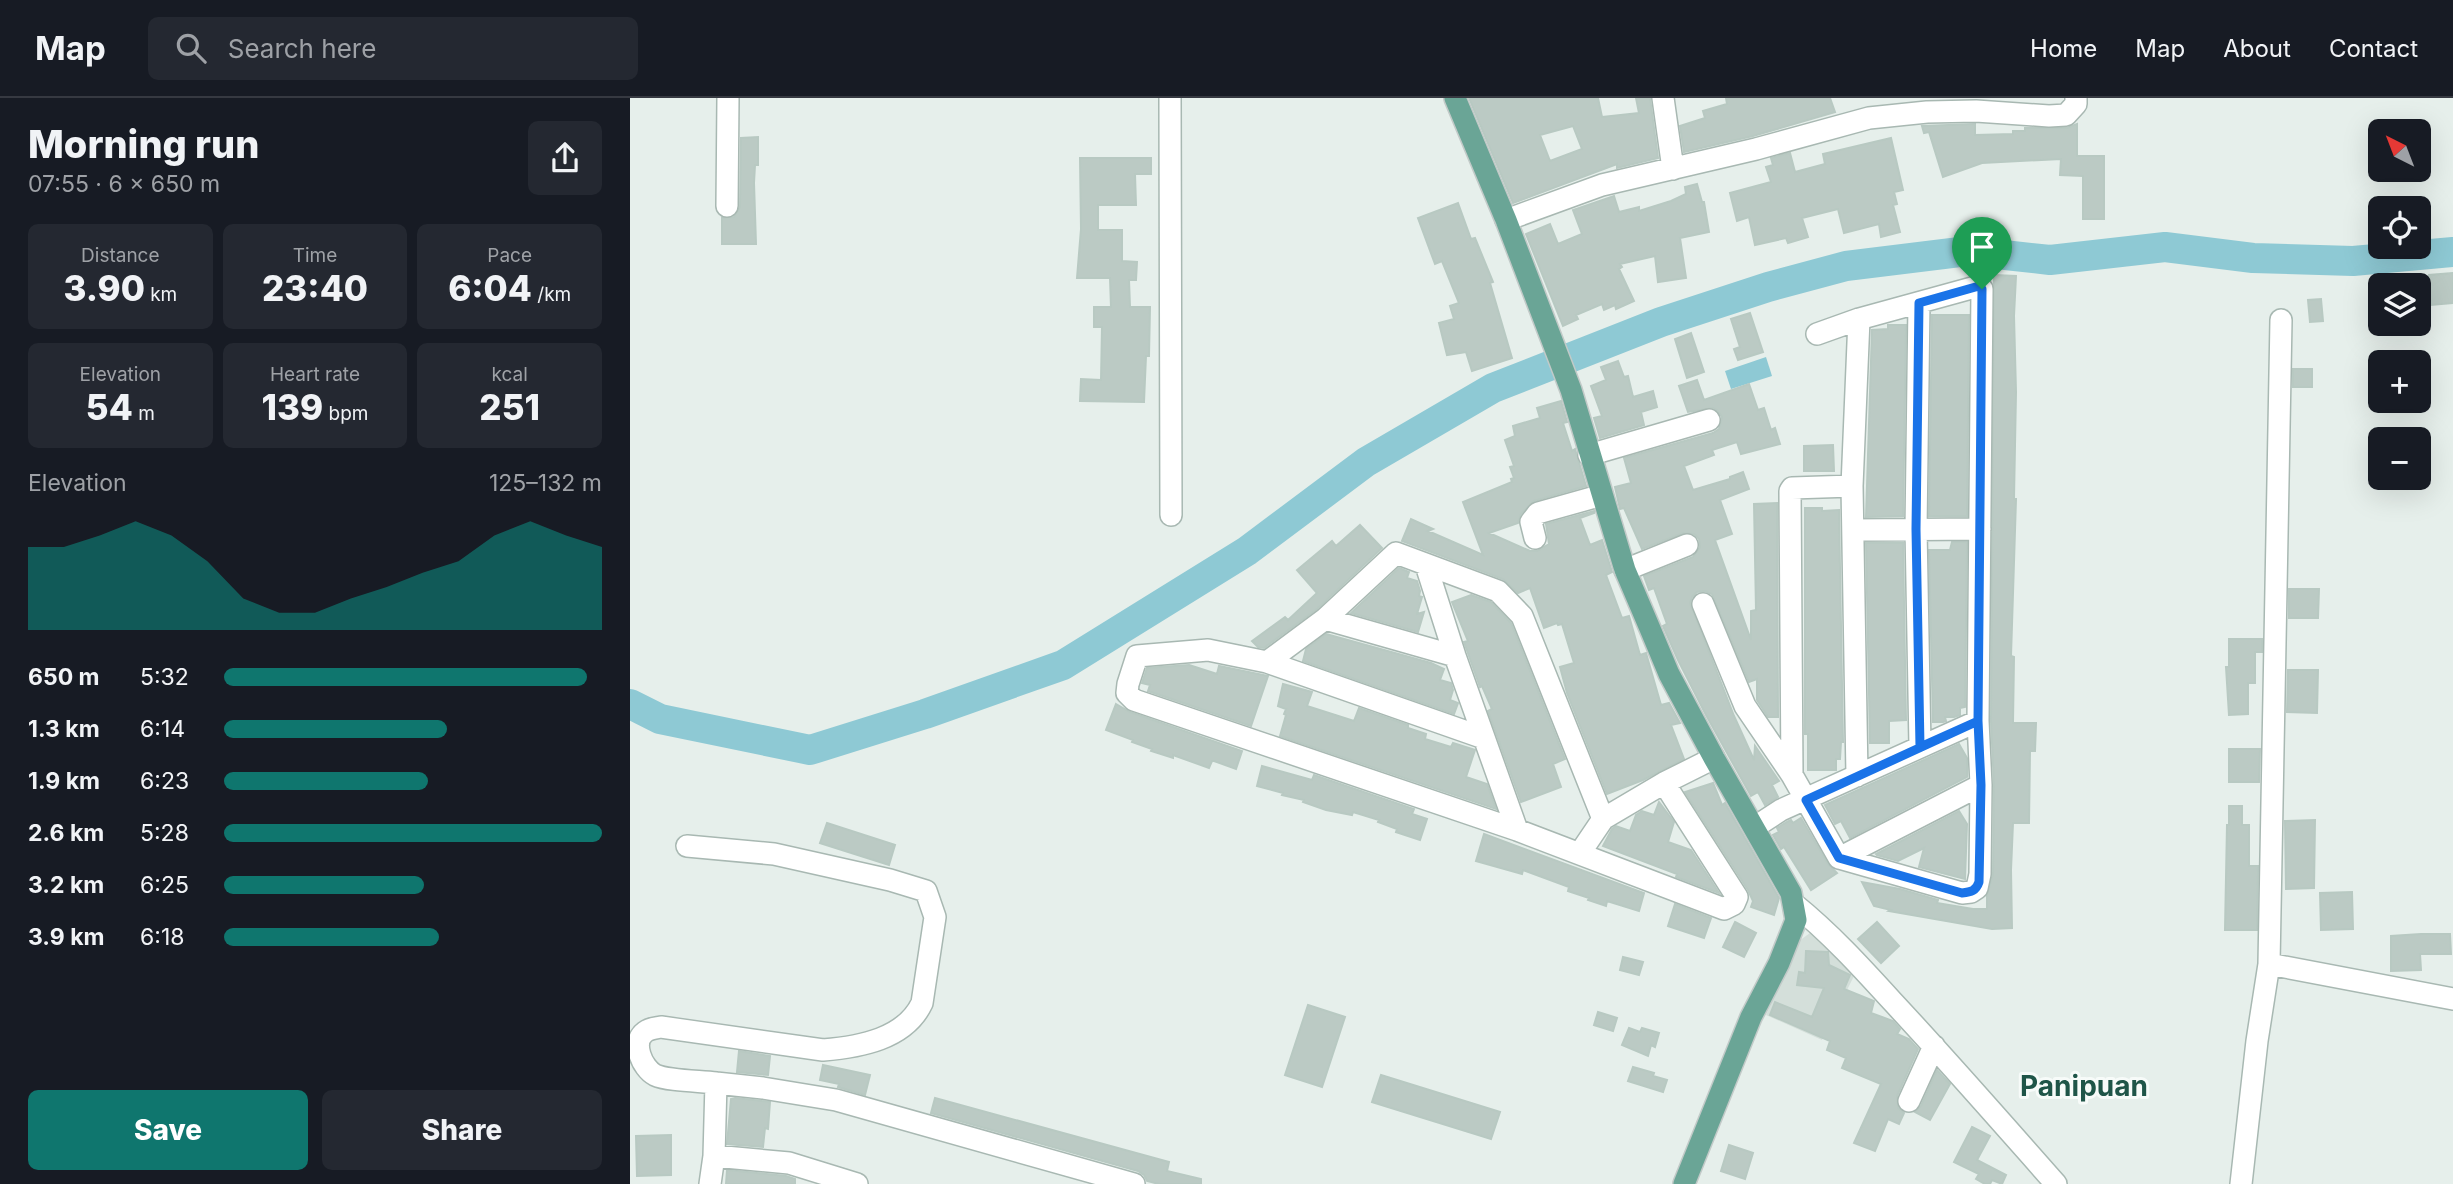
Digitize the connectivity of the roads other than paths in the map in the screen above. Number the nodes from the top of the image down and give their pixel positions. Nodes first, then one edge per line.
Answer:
1 (728, 98) edge
2 (1170, 98) edge
3 (1455, 98) edge
4 (1663, 98) edge
5 (2076, 98) edge
6 (1976, 105) edge
7 (1870, 108) edge
8 (1673, 169) junction
9 (727, 206) dead end
10 (1506, 220) junction
11 (1919, 303) junction
12 (1859, 319) junction
13 (2281, 320) dead end
14 (1817, 334) dead end
15 (1709, 420) dead end
16 (1589, 454) junction
17 (1852, 486) junction
18 (1602, 495) junction
19 (1171, 515) dead end
20 (1916, 529) junction
21 (1853, 530) junction
22 (1980, 530) junction
23 (1535, 537) dead end
24 (1687, 545) dead end
25 (1426, 565) junction
26 (1625, 569) junction
27 (1703, 604) dead end
28 (1325, 619) junction
29 (1455, 656) junction
30 (1267, 662) junction
31 (1978, 721) junction
32 (1484, 738) junction
33 (1920, 747) junction
34 (1714, 758) junction
35 (1792, 775) junction
36 (1857, 776) junction
37 (1664, 782) junction
38 (1981, 785) junction
39 (1806, 800) junction
40 (1603, 819) junction
41 (1755, 827) junction
42 (1517, 830) junction
43 (687, 846) dead end
44 (1580, 853) junction
45 (1839, 858) junction
46 (1794, 904) junction
47 (2269, 964) junction
48 (2453, 999) edge
49 (1934, 1046) junction
50 (716, 1083) junction
51 (1909, 1101) dead end
52 (714, 1156) junction
53 (710, 1184) edge
54 (857, 1184) edge
55 (1134, 1184) edge
56 (1684, 1184) edge
57 (2056, 1184) edge
58 (2241, 1184) edge

1 - 9 street
2 - 19 street
3 - 10 main road
4 - 8 street
5 - 6 street
6 - 7 street
7 - 8 street
8 - 10 street
10 - 16 main road
11 - 12 street
11 - 20 street
11 - 22 street
12 - 14 street
12 - 17 street
13 - 47 street
15 - 16 street
16 - 18 main road
17 - 21 street
17 - 35 street
18 - 23 street
18 - 26 main road
20 - 21 street
20 - 22 street
20 - 33 street
21 - 36 street
22 - 31 street
24 - 26 street
25 - 28 street
25 - 29 street
25 - 40 street
26 - 34 main road
27 - 35 street
28 - 29 street
28 - 30 street
29 - 32 street
30 - 32 street
30 - 42 street
31 - 33 street
31 - 38 street
32 - 42 street
33 - 36 street
34 - 37 street
34 - 41 main road
35 - 39 street
36 - 39 street
37 - 40 street
37 - 44 street
38 - 45 street
38 - 45 street
39 - 41 street
39 - 45 street
40 - 44 street
41 - 46 main road
42 - 44 street
43 - 50 street
46 - 49 street
46 - 56 main road
47 - 48 street
47 - 58 street
49 - 51 street
49 - 57 street
50 - 52 street
50 - 55 street
52 - 53 street
52 - 54 street

